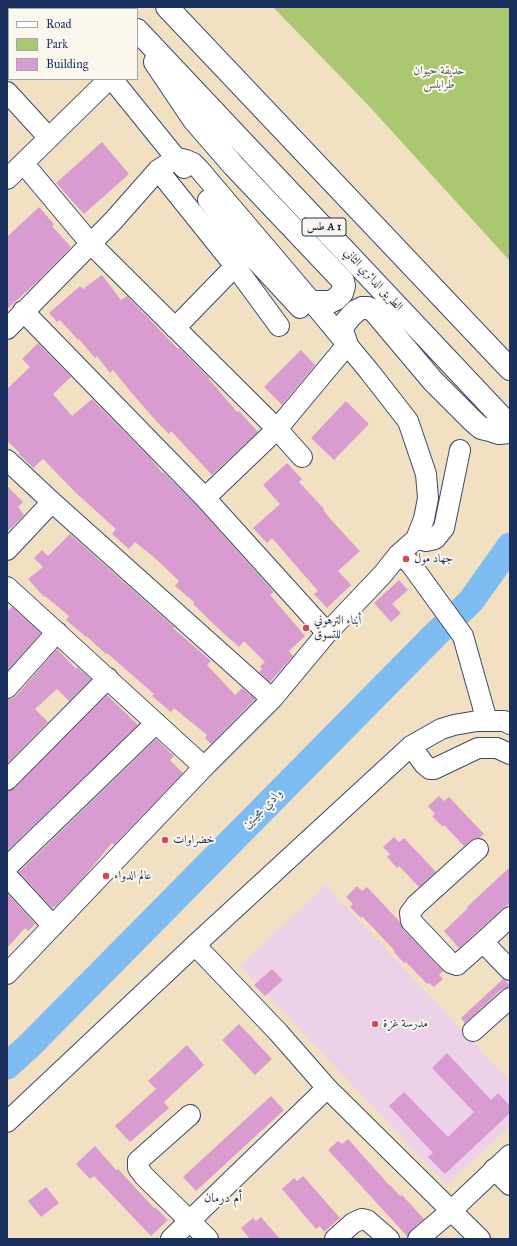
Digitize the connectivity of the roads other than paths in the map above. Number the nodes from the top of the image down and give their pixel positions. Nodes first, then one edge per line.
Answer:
1 (167, 7) edge
2 (138, 31) edge
3 (108, 80) edge
4 (113, 80) edge
5 (7, 92) edge
6 (49, 138) junction
7 (177, 158) junction
8 (24, 164) junction
9 (158, 170) junction
10 (7, 179) edge
11 (91, 244) junction
12 (242, 259) junction
13 (312, 302) junction
14 (23, 311) junction
15 (279, 326) dead end
16 (175, 328) junction
17 (7, 329) edge
18 (343, 350) junction
19 (510, 369) edge
20 (510, 426) edge
21 (277, 429) junction
22 (510, 432) edge
23 (460, 450) dead end
24 (302, 457) dead end
25 (7, 460) edge
26 (205, 498) junction
27 (52, 502) junction
28 (416, 539) junction
29 (7, 550) edge
30 (398, 555) junction
31 (11, 598) edge
32 (57, 632) junction
33 (327, 633) junction
34 (108, 678) junction
35 (7, 688) edge
36 (272, 699) junction
37 (488, 721) junction
38 (156, 723) junction
39 (510, 724) edge
40 (411, 746) junction
41 (510, 754) edge
42 (204, 767) junction
43 (7, 780) edge
44 (478, 849) dead end
45 (7, 867) edge
46 (7, 876) edge
47 (510, 917) edge
48 (53, 926) junction
49 (483, 942) junction
50 (195, 945) junction
51 (510, 970) edge
52 (7, 974) edge
53 (510, 998) edge
54 (473, 1031) dead end
55 (327, 1088) junction
56 (190, 1115) dead end
57 (7, 1122) edge
58 (510, 1155) edge
59 (494, 1169) junction
60 (510, 1185) edge
61 (451, 1211) junction
62 (190, 1222) junction
63 (171, 1239) edge
64 (208, 1239) edge
65 (335, 1239) edge
66 (389, 1239) edge
67 (418, 1239) edge
68 (480, 1239) edge

1 - 19 highway, طس A 1
2 - 13 highway
2 - 20 highway, الطريق الدائري الثاني / طس A 1
3 - 6 street
4 - 7 street
5 - 6 street
6 - 8 street
7 - 9 street
7 - 12 street
7 - 13 street
8 - 10 street
8 - 11 street
9 - 11 street
9 - 12 street
11 - 14 street
11 - 16 street
12 - 15 street
12 - 16 street
12 - 18 street
13 - 18 street
14 - 17 street
14 - 26 street
16 - 21 street
18 - 21 street
18 - 22 highway
18 - 28 street
18 - 30 street
21 - 24 street
21 - 26 street
23 - 28 street
25 - 27 street
26 - 33 street
27 - 29 street
27 - 36 street
28 - 30 street
30 - 33 street
30 - 37 street
31 - 32 street
32 - 34 street
32 - 35 street
33 - 36 street
34 - 38 street
34 - 43 street
36 - 42 street
37 - 39 street
37 - 40 street
38 - 42 street
38 - 45 street
40 - 41 street
40 - 50 street
42 - 48 street
44 - 49 street
46 - 48 street
47 - 49 street
48 - 52 street
49 - 51 street
50 - 55 street
50 - 57 street
53 - 54 street
55 - 61 street
55 - 62 street
56 - 62 street
58 - 59 street
59 - 60 street
59 - 61 street
61 - 67 street
61 - 68 street
62 - 63 street
62 - 64 street
65 - 66 street

